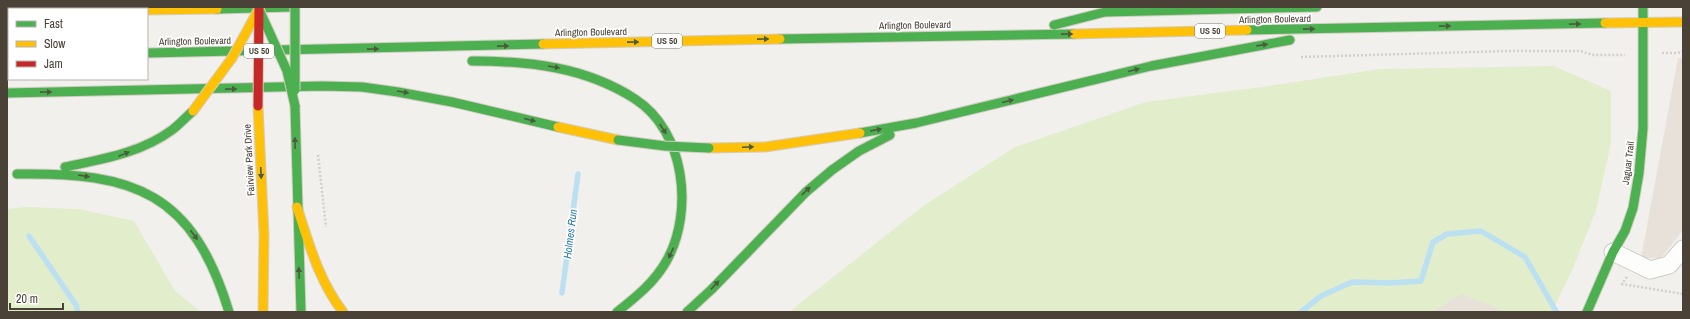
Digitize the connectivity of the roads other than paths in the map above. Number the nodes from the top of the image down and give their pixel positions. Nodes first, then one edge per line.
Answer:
1 (204, 7) edge
2 (291, 7) edge
3 (295, 7) edge
4 (1317, 7) edge
5 (1643, 7) edge
6 (259, 8) edge
7 (217, 9) junction
8 (148, 10) edge
9 (1683, 22) edge
10 (1643, 23) junction
11 (1406, 27) junction
12 (1014, 35) junction
13 (320, 50) junction
14 (148, 53) edge
15 (364, 58) dead end
16 (462, 61) dead end
17 (7, 93) edge
18 (295, 106) junction
19 (916, 123) junction
20 (17, 174) junction
21 (7, 176) edge
22 (297, 207) junction
23 (1683, 248) edge
24 (1613, 252) junction
25 (230, 312) edge
26 (264, 312) edge
27 (301, 312) edge
28 (343, 312) edge
29 (617, 312) edge
30 (687, 312) edge
31 (1587, 312) edge

1 - 7 main road
2 - 7 main road
3 - 18 main road, bridge
4 - 12 main road
5 - 10 main road, Jaguar Trail
6 - 18 main road, bridge
20 -> 6 main road, bridge
6 -> 26 main road, Fairview Park Drive, bridge
7 - 8 main road
9 - 10 main road, Arlington Boulevard / US 50
11 -> 10 main road, Arlington Boulevard / US 50
10 - 24 main road, Jaguar Trail
12 -> 11 main road, Arlington Boulevard / US 50
19 -> 11 main road
13 -> 12 main road, Arlington Boulevard / US 50
13 - 14 main road, Arlington Boulevard / US 50
13 - 15 main road
16 -> 29 main road
17 -> 19 main road, bridge
22 -> 18 main road
30 -> 19 main road
20 - 21 main road
20 -> 25 main road
27 -> 22 main road
22 - 28 main road
23 - 24 street
24 - 31 main road, Jaguar Trail

